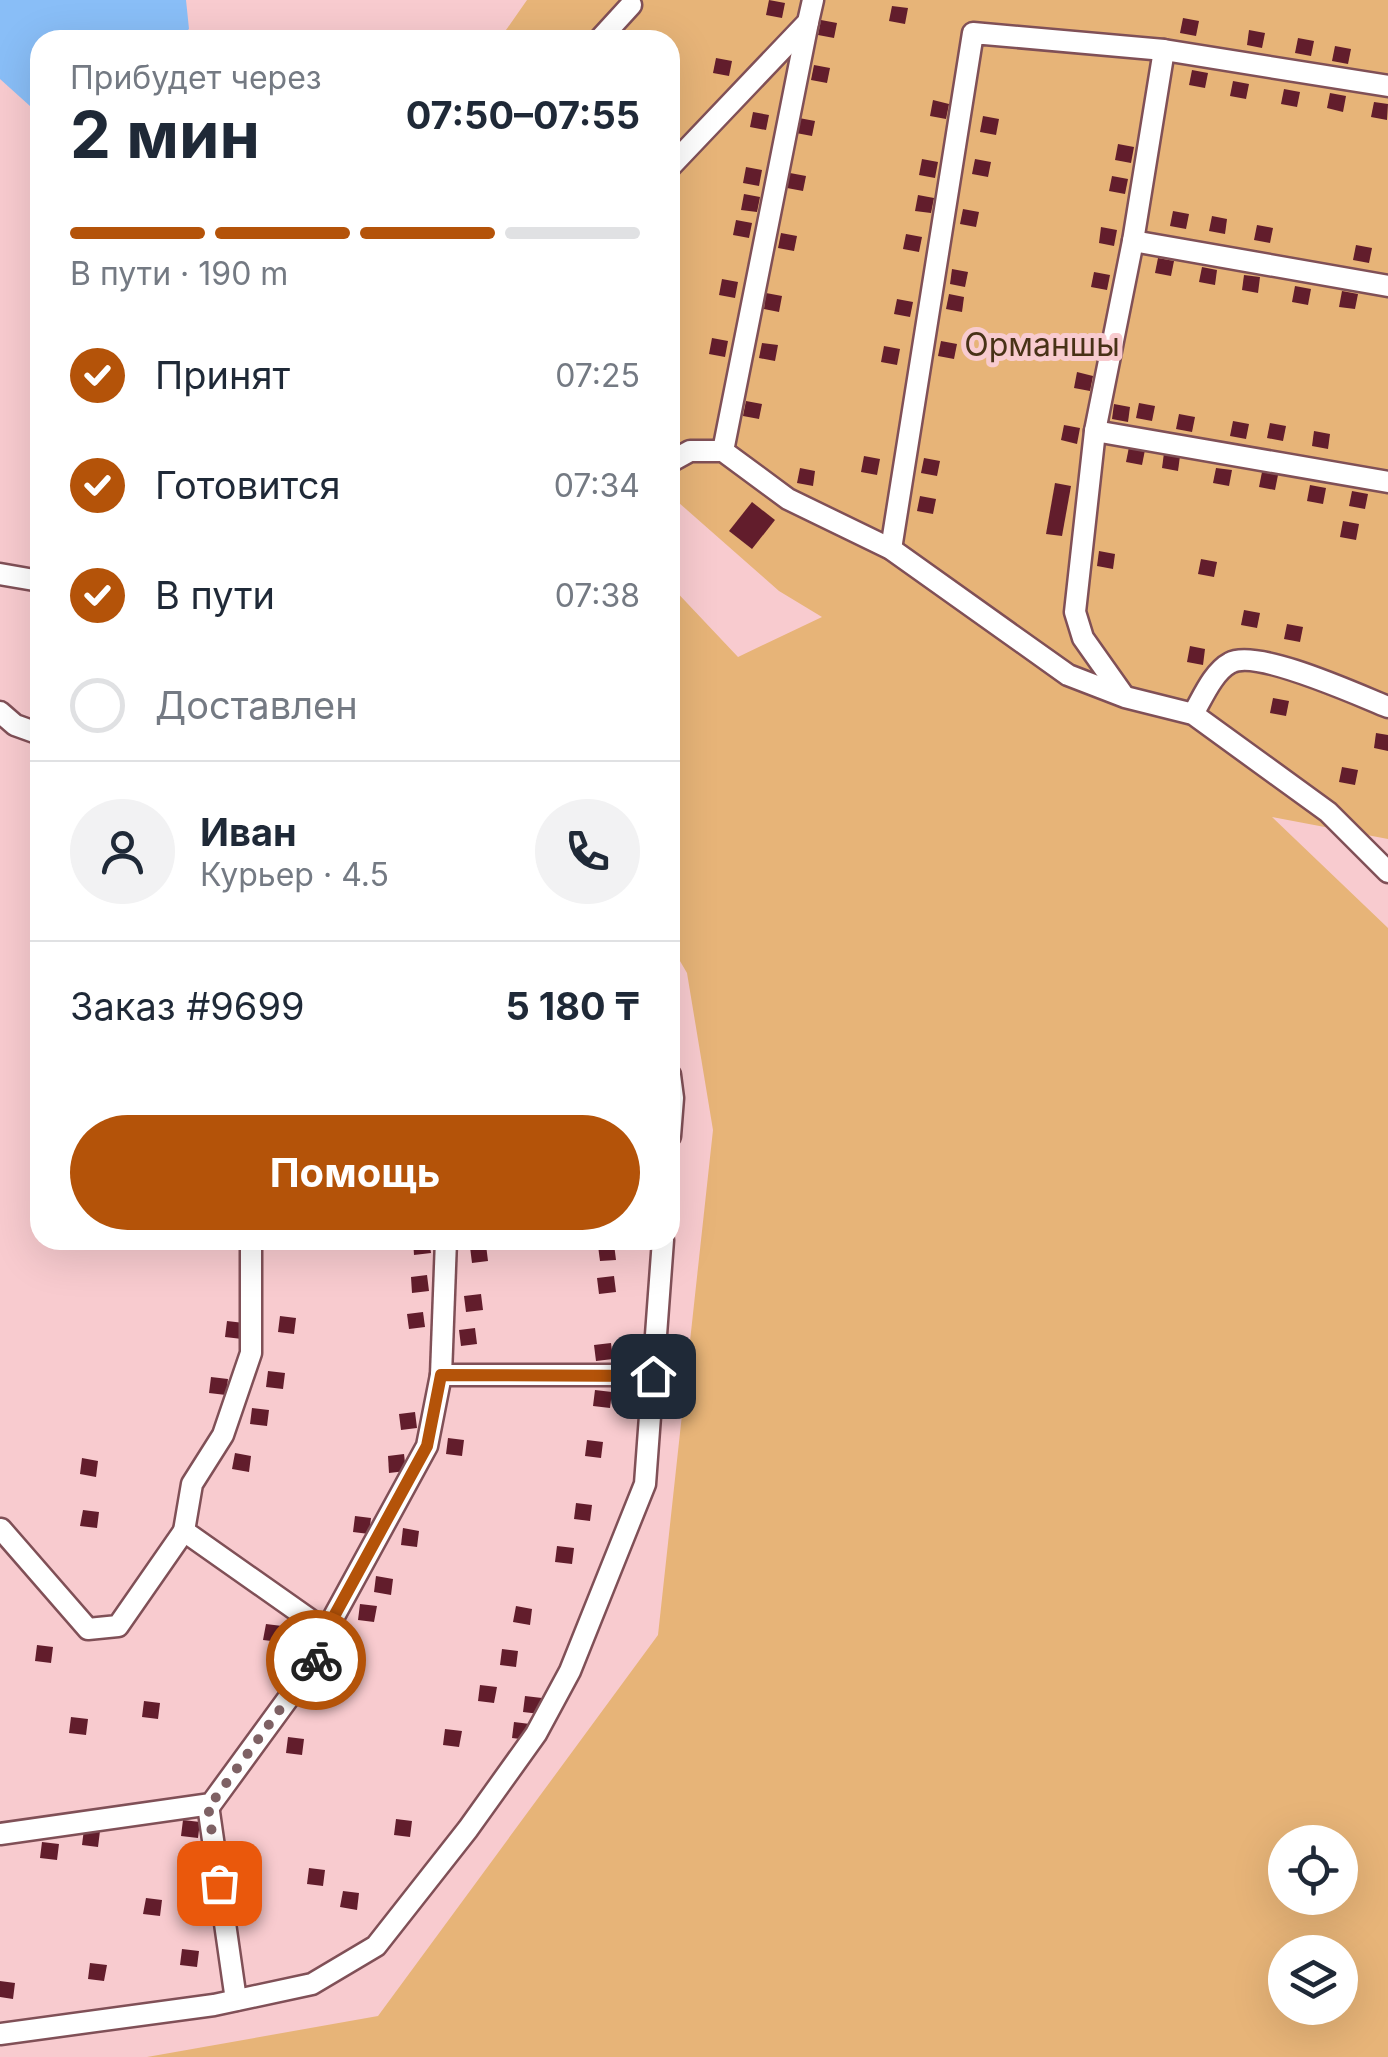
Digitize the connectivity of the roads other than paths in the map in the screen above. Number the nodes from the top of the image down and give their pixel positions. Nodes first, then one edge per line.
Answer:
1 (813, 0) edge
2 (631, 5) dead end
3 (808, 22) junction
4 (608, 30) edge
5 (1164, 50) junction
6 (1388, 86) edge
7 (680, 156) edge
8 (1133, 241) junction
9 (1388, 286) edge
10 (1095, 431) junction
11 (723, 450) junction
12 (680, 456) edge
13 (1388, 482) edge
14 (891, 549) junction
15 (0, 574) edge
16 (30, 580) edge
17 (1125, 697) junction
18 (1388, 707) edge
19 (0, 712) edge
20 (1192, 714) junction
21 (30, 730) edge
22 (1388, 872) edge
23 (251, 1250) edge
24 (446, 1250) edge
25 (662, 1250) edge
26 (441, 1375) junction
27 (653, 1376) junction
28 (1, 1529) edge
29 (184, 1531) junction
30 (326, 1631) junction
31 (208, 1805) junction
32 (0, 1834) edge
33 (236, 2000) junction
34 (0, 2034) edge

1 - 3 street
2 - 4 street
3 - 7 street
3 - 11 street
5 - 6 street
5 - 8 street
5 - 14 street
8 - 9 street
8 - 10 street
10 - 13 street
10 - 17 street
11 - 12 street
11 - 14 street
14 - 17 street
15 - 16 street
17 - 20 street
18 - 20 street
19 - 21 street
20 - 22 street
23 - 29 street
24 - 26 street
25 - 27 street
26 - 27 street
26 - 30 street
27 - 33 street
28 - 29 street
29 - 30 street
30 - 31 street
31 - 32 street
31 - 33 street
33 - 34 street

